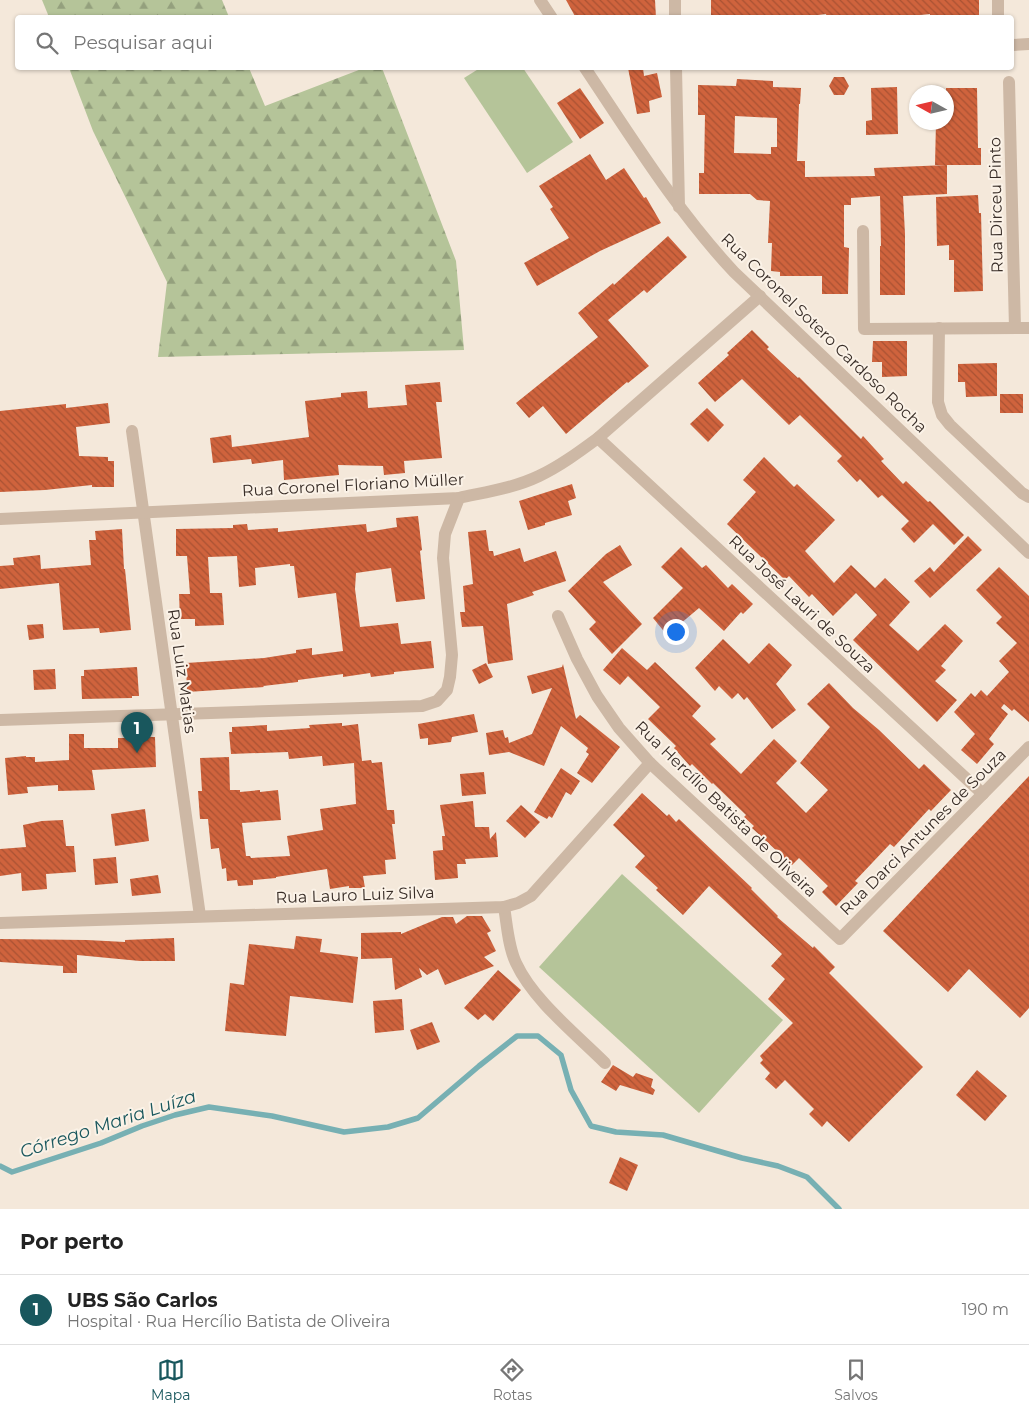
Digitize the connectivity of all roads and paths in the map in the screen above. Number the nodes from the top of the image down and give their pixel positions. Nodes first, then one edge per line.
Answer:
1 (540, 0) edge
2 (675, 0) edge
3 (998, 0) edge
4 (550, 15) edge
5 (675, 15) edge
6 (998, 15) edge
7 (1029, 44) edge
8 (1014, 45) edge
9 (587, 70) edge
10 (676, 70) edge
11 (1009, 82) dead end
12 (679, 208) junction
13 (863, 231) dead end
14 (760, 296) junction
15 (940, 328) junction
16 (1015, 328) junction
17 (1029, 328) edge
18 (132, 431) dead end
19 (598, 438) junction
20 (1029, 497) edge
21 (459, 498) junction
22 (144, 512) junction
23 (0, 519) edge
24 (1029, 553) edge
25 (558, 616) dead end
26 (172, 714) junction
27 (0, 720) edge
28 (1029, 748) edge
29 (650, 763) junction
30 (983, 794) junction
31 (504, 906) junction
32 (200, 916) junction
33 (0, 923) edge
34 (840, 939) joint
35 (605, 1063) dead end

1 - 4 street
2 - 5 street
3 - 6 street
7 - 8 street
9 - 12 street, Rua Coronel Sotero Cardoso Rocha
10 - 12 street
11 - 16 street, Rua Dirceu Pinto
12 - 14 street, Rua Coronel Sotero Cardoso Rocha
13 - 15 street
14 - 19 street, Rua Coronel Floriano Müller
14 - 24 street, Rua Coronel Sotero Cardoso Rocha
15 - 16 street
15 - 20 street
16 - 17 street
18 - 22 street, Rua Luiz Matias
19 - 21 street, Rua Coronel Floriano Müller
19 - 30 street, Rua José Lauri de Souza
21 - 22 street, Rua Coronel Floriano Müller
21 - 26 street
22 - 23 street, Rua Coronel Floriano Müller
22 - 26 street, Rua Luiz Matias
25 - 29 street, Rua Hercílio Batista de Oliveira
26 - 27 street
26 - 32 street, Rua Luiz Matias
28 - 30 street, Rua Darci Antunes de Souza
29 - 31 street, Rua Lauro Luiz Silva
29 - 34 street, Rua Hercílio Batista de Oliveira
30 - 34 street, Rua Darci Antunes de Souza
31 - 32 street, Rua Lauro Luiz Silva
31 - 35 street
32 - 33 street, Rua Lauro Luiz Silva

